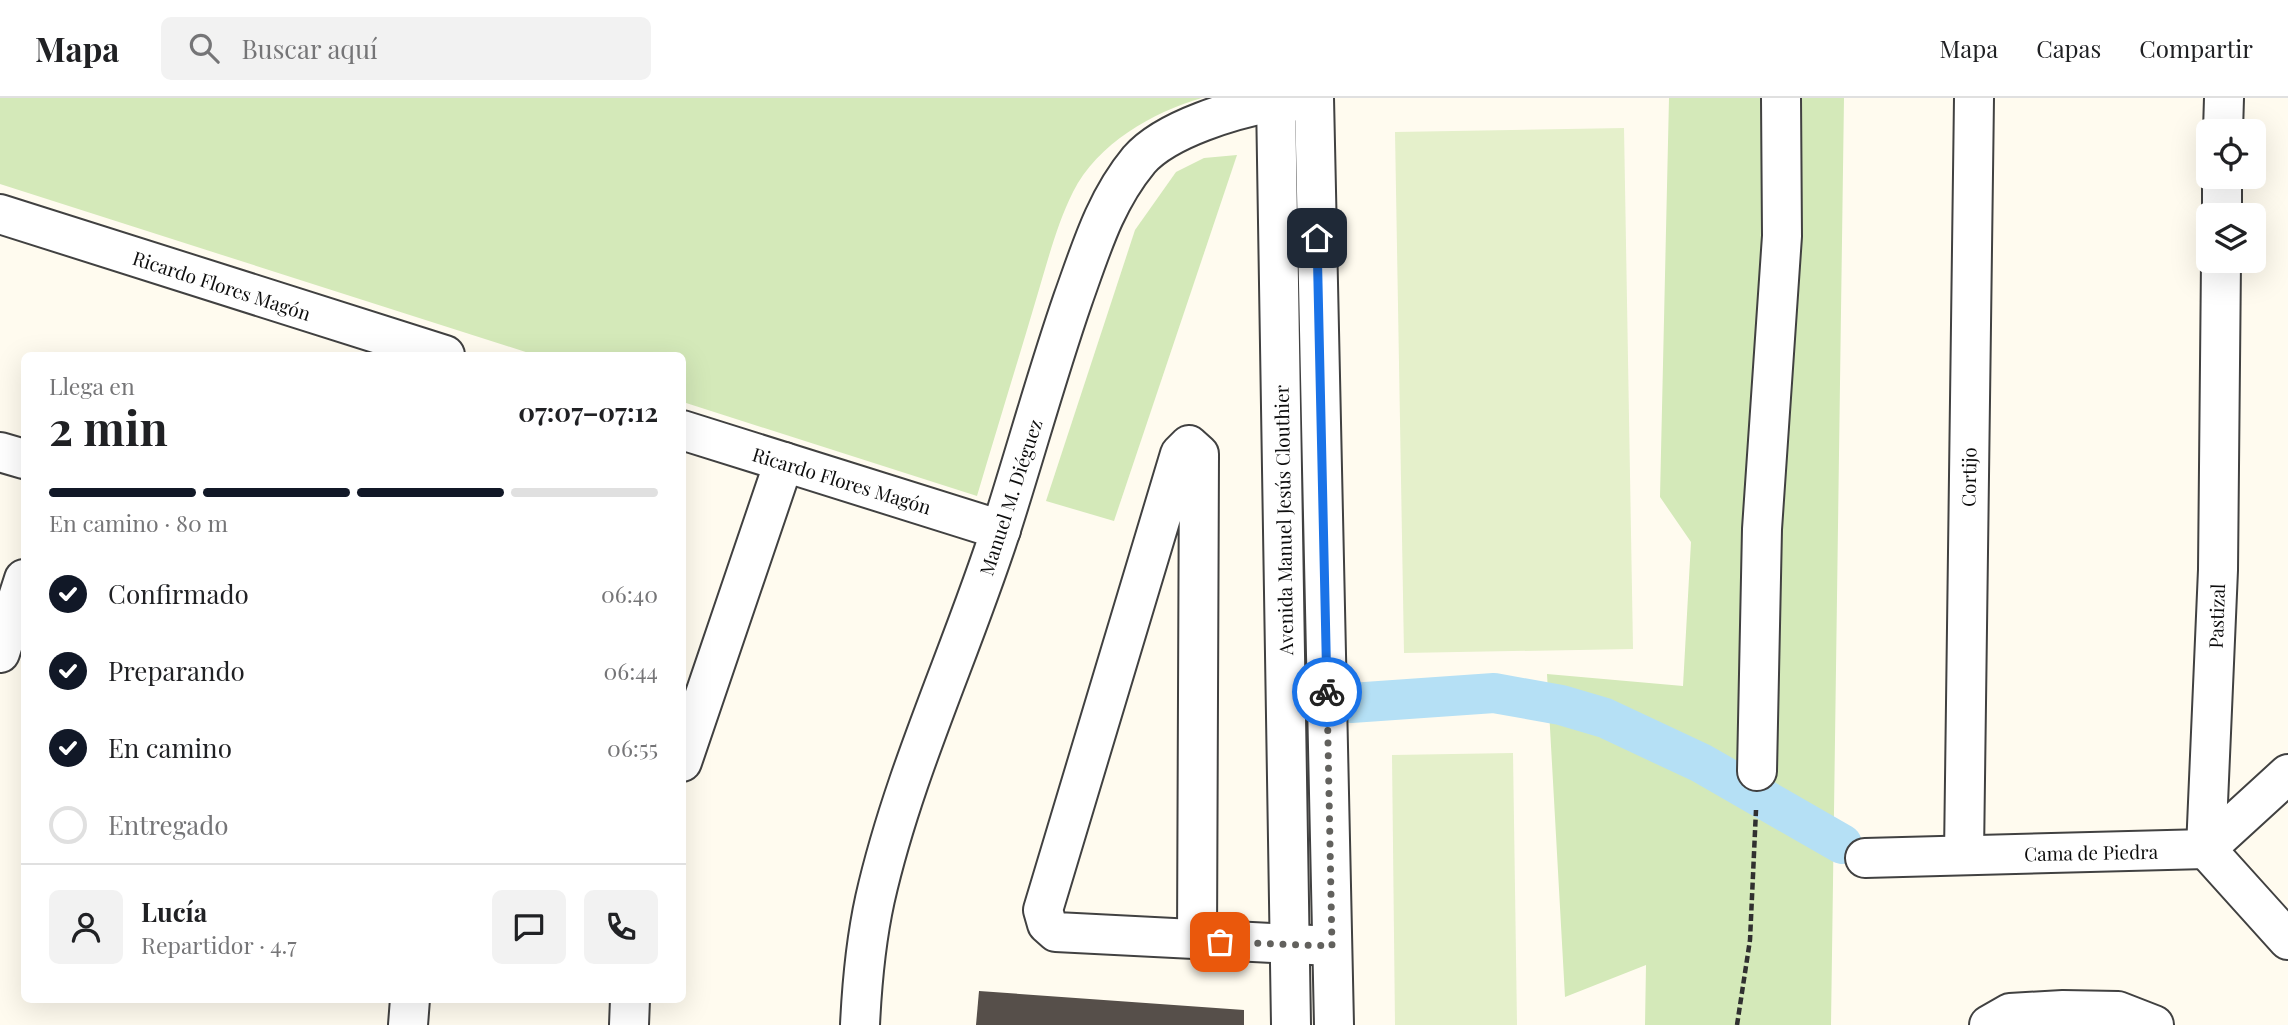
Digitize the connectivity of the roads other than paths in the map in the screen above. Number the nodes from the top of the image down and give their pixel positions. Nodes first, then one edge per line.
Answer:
1 (1781, 98) edge
2 (1974, 98) edge
3 (2224, 98) edge
4 (1276, 100) edge
5 (1314, 100) edge
6 (2223, 119) edge
7 (0, 214) edge
8 (2221, 273) edge
9 (436, 352) edge
10 (686, 431) edge
11 (0, 452) edge
12 (21, 458) edge
13 (785, 461) junction
14 (1001, 530) junction
15 (21, 588) edge
16 (0, 653) edge
17 (686, 750) edge
18 (1757, 771) dead end
19 (2288, 774) edge
20 (2206, 849) junction
21 (1964, 855) junction
22 (1865, 858) dead end
23 (1197, 940) junction
24 (2288, 940) edge
25 (1290, 946) junction
26 (1332, 946) junction
27 (410, 1003) edge
28 (630, 1003) edge
29 (408, 1025) edge
30 (629, 1025) edge
31 (860, 1025) edge
32 (1291, 1025) edge
33 (1334, 1025) edge
34 (1989, 1025) edge
35 (2154, 1025) edge

1 - 18 street
2 - 21 street, Cortijo
3 - 6 street
4 - 5 street, Manuel M. Diéguez
4 - 14 street, Manuel M. Diéguez
4 - 25 street, Avenida Manuel Jesús Clouthier
5 - 26 street, Avenida Manuel Jesús Clouthier
7 - 9 street, Ricardo Flores Magón
8 - 20 street, Pastizal
10 - 13 street, Ricardo Flores Magón
11 - 12 street
13 - 14 street, Ricardo Flores Magón
13 - 17 street
14 - 31 street, Manuel M. Diéguez
15 - 16 street
19 - 20 street
20 - 21 street, Cama de Piedra
20 - 24 street
21 - 22 street, Cama de Piedra
23 - 23 street
23 - 25 street
25 - 26 street
25 - 32 street, Avenida Manuel Jesús Clouthier
26 - 33 street, Avenida Manuel Jesús Clouthier
27 - 29 street
28 - 30 street
34 - 35 street

